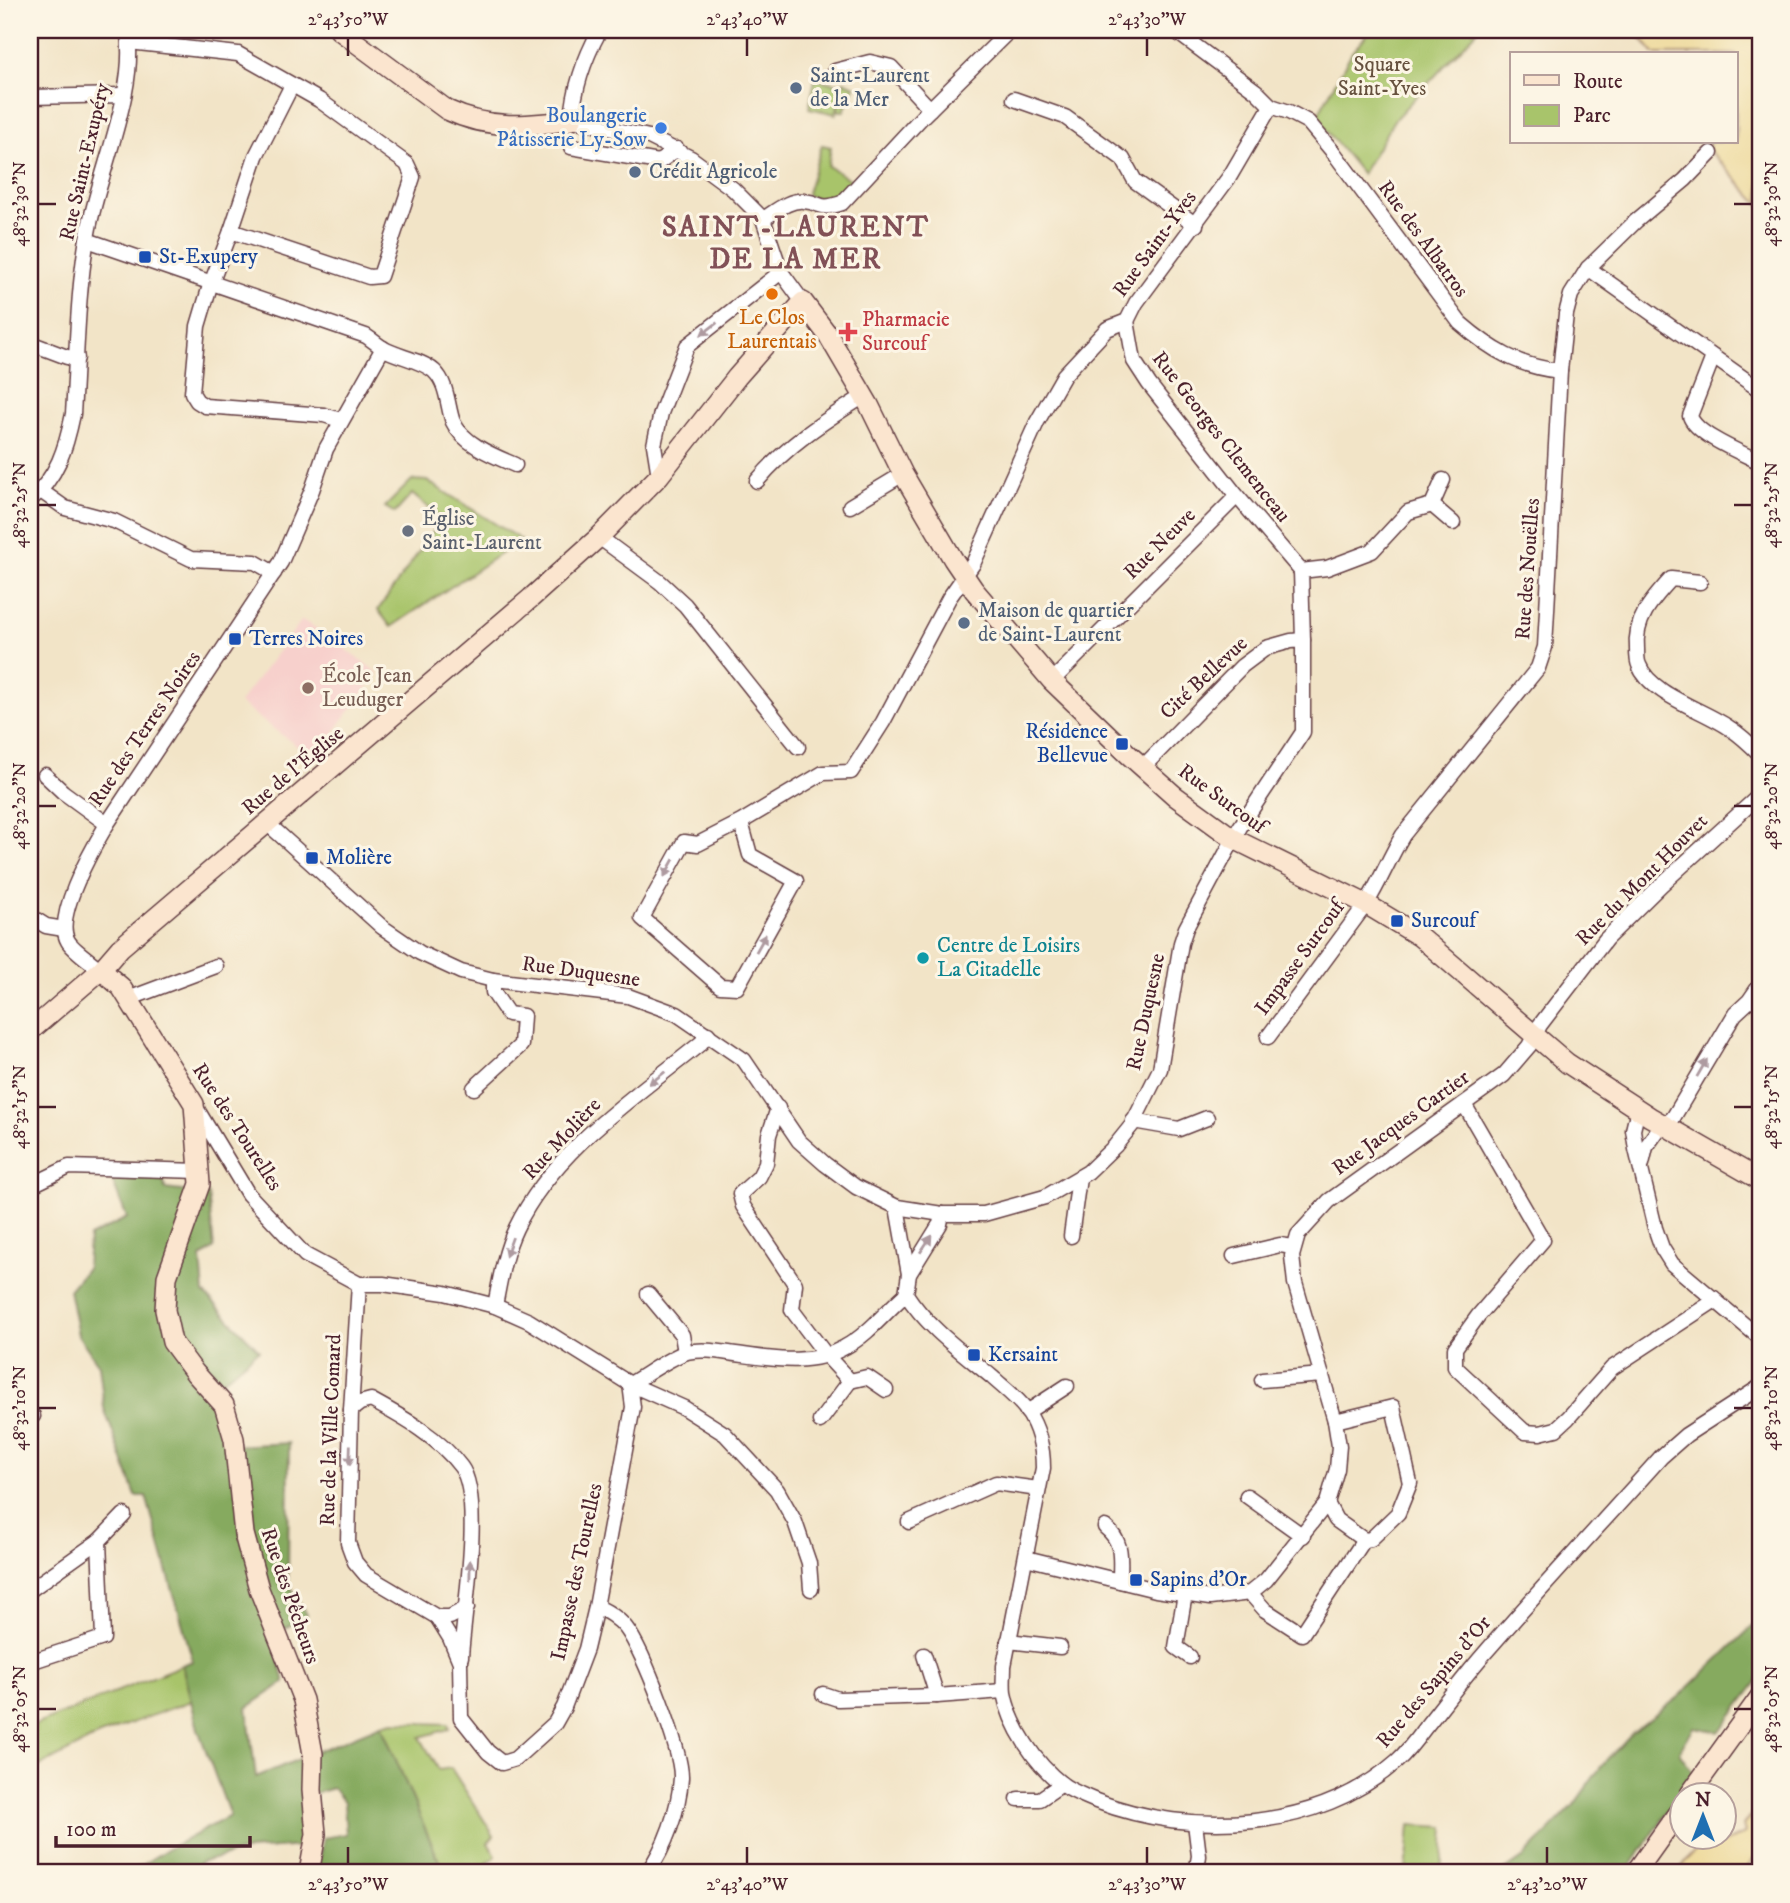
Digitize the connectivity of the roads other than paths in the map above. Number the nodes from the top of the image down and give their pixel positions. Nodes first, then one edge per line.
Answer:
1 (339, 30) edge
2 (600, 30) edge
3 (1010, 30) edge
4 (1174, 30) edge
5 (128, 36) edge
6 (835, 71) dead end
7 (292, 85) junction
8 (124, 95) junction
9 (30, 97) edge
10 (1014, 99) dead end
11 (1270, 106) junction
12 (930, 109) junction
13 (572, 120) junction
14 (571, 147) dead end
15 (677, 149) junction
16 (1711, 153) dead end
17 (763, 219) junction
18 (1196, 225) junction
19 (231, 231) junction
20 (87, 240) junction
21 (1588, 268) junction
22 (781, 272) junction
23 (212, 281) junction
24 (803, 302) junction
25 (1127, 321) junction
26 (30, 343) edge
27 (383, 348) junction
28 (1713, 357) junction
29 (77, 358) junction
30 (1560, 371) junction
31 (1760, 390) edge
32 (864, 396) junction
33 (340, 420) junction
34 (1760, 462) edge
35 (515, 465) dead end
36 (903, 474) junction
37 (659, 476) junction
38 (1443, 480) dead end
39 (757, 481) dead end
40 (41, 491) junction
41 (1237, 495) junction
42 (30, 500) edge
43 (1432, 505) junction
44 (850, 506) dead end
45 (1453, 523) dead end
46 (599, 537) junction
47 (277, 568) junction
48 (1301, 570) junction
49 (965, 576) junction
50 (1700, 582) dead end
51 (1303, 640) junction
52 (1052, 681) junction
53 (798, 747) dead end
54 (1760, 754) edge
55 (1144, 766) junction
56 (45, 775) dead end
57 (1760, 795) edge
58 (741, 822) junction
59 (267, 823) junction
60 (107, 824) junction
61 (1234, 839) junction
62 (1366, 904) junction
63 (30, 916) edge
64 (64, 929) junction
65 (216, 966) dead end
66 (101, 970) junction
67 (493, 980) junction
68 (1760, 985) edge
69 (128, 999) junction
70 (1755, 1003) edge
71 (30, 1031) edge
72 (708, 1034) junction
73 (1535, 1035) junction
74 (1268, 1037) dead end
75 (474, 1088) dead end
76 (194, 1104) junction
77 (1464, 1104) junction
78 (778, 1108) junction
79 (1638, 1109) junction
80 (1207, 1118) dead end
81 (1133, 1121) junction
82 (1665, 1125) junction
83 (1642, 1165) junction
84 (199, 1171) junction
85 (1079, 1178) junction
86 (1760, 1180) edge
87 (30, 1186) edge
88 (897, 1208) junction
89 (942, 1214) junction
90 (1071, 1237) dead end
91 (1293, 1247) junction
92 (1234, 1256) dead end
93 (909, 1274) junction
94 (359, 1284) junction
95 (648, 1294) dead end
96 (906, 1294) junction
97 (1714, 1298) junction
98 (495, 1306) junction
99 (1760, 1338) edge
100 (685, 1352) junction
101 (826, 1355) junction
102 (354, 1362) junction
103 (1322, 1376) junction
104 (1262, 1380) dead end
105 (850, 1381) junction
106 (631, 1384) junction
107 (1067, 1386) dead end
108 (1760, 1387) edge
109 (886, 1390) dead end
110 (371, 1400) junction
111 (351, 1410) junction
112 (1027, 1412) junction
113 (820, 1421) dead end
114 (1335, 1421) junction
115 (1038, 1489) junction
116 (1247, 1496) dead end
117 (1327, 1503) junction
118 (124, 1515) dead end
119 (909, 1522) dead end
120 (1105, 1527) dead end
121 (1303, 1536) junction
122 (1364, 1540) junction
123 (99, 1541) junction
124 (1026, 1558) junction
125 (1120, 1581) junction
126 (811, 1588) dead end
127 (30, 1590) edge
128 (1250, 1593) junction
129 (1185, 1594) junction
130 (596, 1606) junction
131 (467, 1608) junction
132 (437, 1617) junction
133 (1008, 1641) junction
134 (1060, 1647) dead end
135 (924, 1655) dead end
136 (1190, 1657) dead end
137 (30, 1662) edge
138 (460, 1662) junction
139 (1003, 1691) junction
140 (823, 1694) dead end
141 (937, 1696) junction
142 (1760, 1697) edge
143 (1700, 1780) edge
144 (1062, 1784) junction
145 (1018, 1799) dead end
146 (1195, 1823) junction
147 (1668, 1826) edge
148 (309, 1873) edge
149 (646, 1873) edge
150 (1196, 1873) edge
151 (1635, 1873) edge

1 - 13 street
2 - 13 street
3 - 12 street
4 - 11 street
5 - 7 street
5 - 8 street, Rue Saint-Exupéry
6 - 12 street
7 - 19 street
7 - 19 street
8 - 9 street
8 - 20 street, Rue Saint-Exupéry
10 - 18 street
11 - 18 street, Rue Saint-Yves
11 - 30 street, Rue des Albatros
12 - 17 street
13 - 15 street
14 - 15 street
15 - 17 street
16 - 21 street, Rue des Nouëlles
17 - 22 street
18 - 25 street, Rue Saint-Yves
19 - 23 street
20 - 23 street
20 - 29 street, Rue Saint-Exupéry
21 - 28 street
21 - 30 street, Rue des Nouëlles
22 - 24 street
22 -> 37 street
23 - 27 street
23 - 33 street
24 - 32 street, Rue Surcouf
24 - 37 street, Rue de l'Église
25 - 41 street, Rue Georges Clemenceau
25 - 49 street, Rue Saint-Yves
26 - 29 street
27 - 33 street, Rue des Terres Noires
27 - 35 street
28 - 31 street
28 - 34 street
29 - 40 street, Rue Saint-Exupéry
30 - 62 street, Rue des Nouëlles
32 - 36 street, Rue Surcouf
32 - 39 street
33 - 47 street, Rue des Terres Noires
36 - 44 street
36 - 49 street, Rue Surcouf
37 - 46 street, Rue de l'Église
38 - 43 street
40 - 42 street, Rue Saint-Exupéry
40 - 47 street
41 - 48 street, Rue Georges Clemenceau
41 - 52 street, Rue Neuve
43 - 45 street
43 - 48 street
46 - 53 street
46 - 59 street, Rue de l'Église
47 - 60 street, Rue des Terres Noires
48 - 51 street
49 - 52 street, Rue Surcouf
49 - 58 street, Rue Saint-Yves
50 - 54 street
51 - 55 street, Cité Bellevue
51 - 61 street
52 - 55 street, Rue Surcouf
55 - 61 street, Rue Surcouf
56 - 60 street
57 - 73 street, Rue du Mont Houvet
58 -> 58 street
59 - 66 street, Rue de l'Église
59 - 67 street, Rue Duquesne
60 - 64 street, Rue des Terres Noires
61 - 62 street, Rue Surcouf
61 - 81 street, Rue Duquesne
62 - 73 street, Rue Surcouf
62 - 74 street, Impasse Surcouf
63 - 64 street
64 - 66 street
65 - 69 street
66 - 69 street, Rue des Tourelles
66 - 71 street, Rue de l'Église
67 - 72 street, Rue Duquesne
67 - 75 street, Rue Duquesne
68 - 70 street
69 - 76 street, Rue des Tourelles
82 -> 70 street
72 - 78 street, Rue Duquesne
72 -> 98 street, Rue Molière
73 - 77 street, Rue Jacques Cartier
73 - 79 street, Rue Surcouf
76 - 84 street, Rue des Pêcheurs
76 - 94 street, Rue des Tourelles
77 - 91 street, Rue Jacques Cartier
77 - 97 street
78 - 88 street, Rue Duquesne
78 - 101 street
79 - 82 street, Rue Surcouf
79 - 83 street
80 - 81 street
81 - 85 street, Rue Duquesne
82 - 83 street
82 - 86 street, Rue Surcouf
83 - 97 street
84 - 87 street
84 - 148 street, Rue des Pêcheurs
85 - 89 street, Rue Duquesne
85 - 90 street
88 - 89 street, Rue Duquesne
88 - 93 street
93 -> 89 street
91 - 92 street
91 - 103 street
93 - 96 street
94 - 98 street, Rue des Tourelles
94 - 102 street, Rue de la Ville Comard
95 - 100 street
96 - 101 street
96 - 112 street, Rue des Sapins d'Or
97 - 99 street
98 - 106 street, Rue des Tourelles
100 - 101 street
100 - 106 street
101 - 105 street
102 - 110 street
102 - 111 street, Rue de la Ville Comard
103 - 104 street
103 - 114 street
105 - 109 street
105 - 113 street
106 - 126 street, Rue des Tourelles
106 - 130 street, Impasse des Tourelles
107 - 112 street
108 - 146 street, Rue des Sapins d'Or
110 - 111 street
131 -> 110 street
111 -> 132 street, Rue de la Ville Comard
112 - 115 street, Rue des Sapins d'Or
114 - 117 street
114 - 122 street
115 - 119 street
115 - 124 street, Rue des Sapins d'Or
116 - 121 street
117 - 121 street
117 - 122 street
118 - 123 street
120 - 125 street
121 - 128 street
122 - 128 street
123 - 127 street
123 - 137 street
124 - 125 street
124 - 133 street, Rue des Sapins d'Or
125 - 129 street
128 - 129 street
129 - 136 street
130 - 138 street, Impasse des Tourelles
130 - 149 street
131 - 132 street
131 - 138 street
132 - 138 street
133 - 134 street
133 - 139 street, Rue des Sapins d'Or
135 - 141 street
139 - 141 street
139 - 144 street, Rue des Sapins d'Or
140 - 141 street
142 - 143 street
144 - 145 street
144 - 146 street, Rue des Sapins d'Or
146 - 150 street
147 - 151 street

